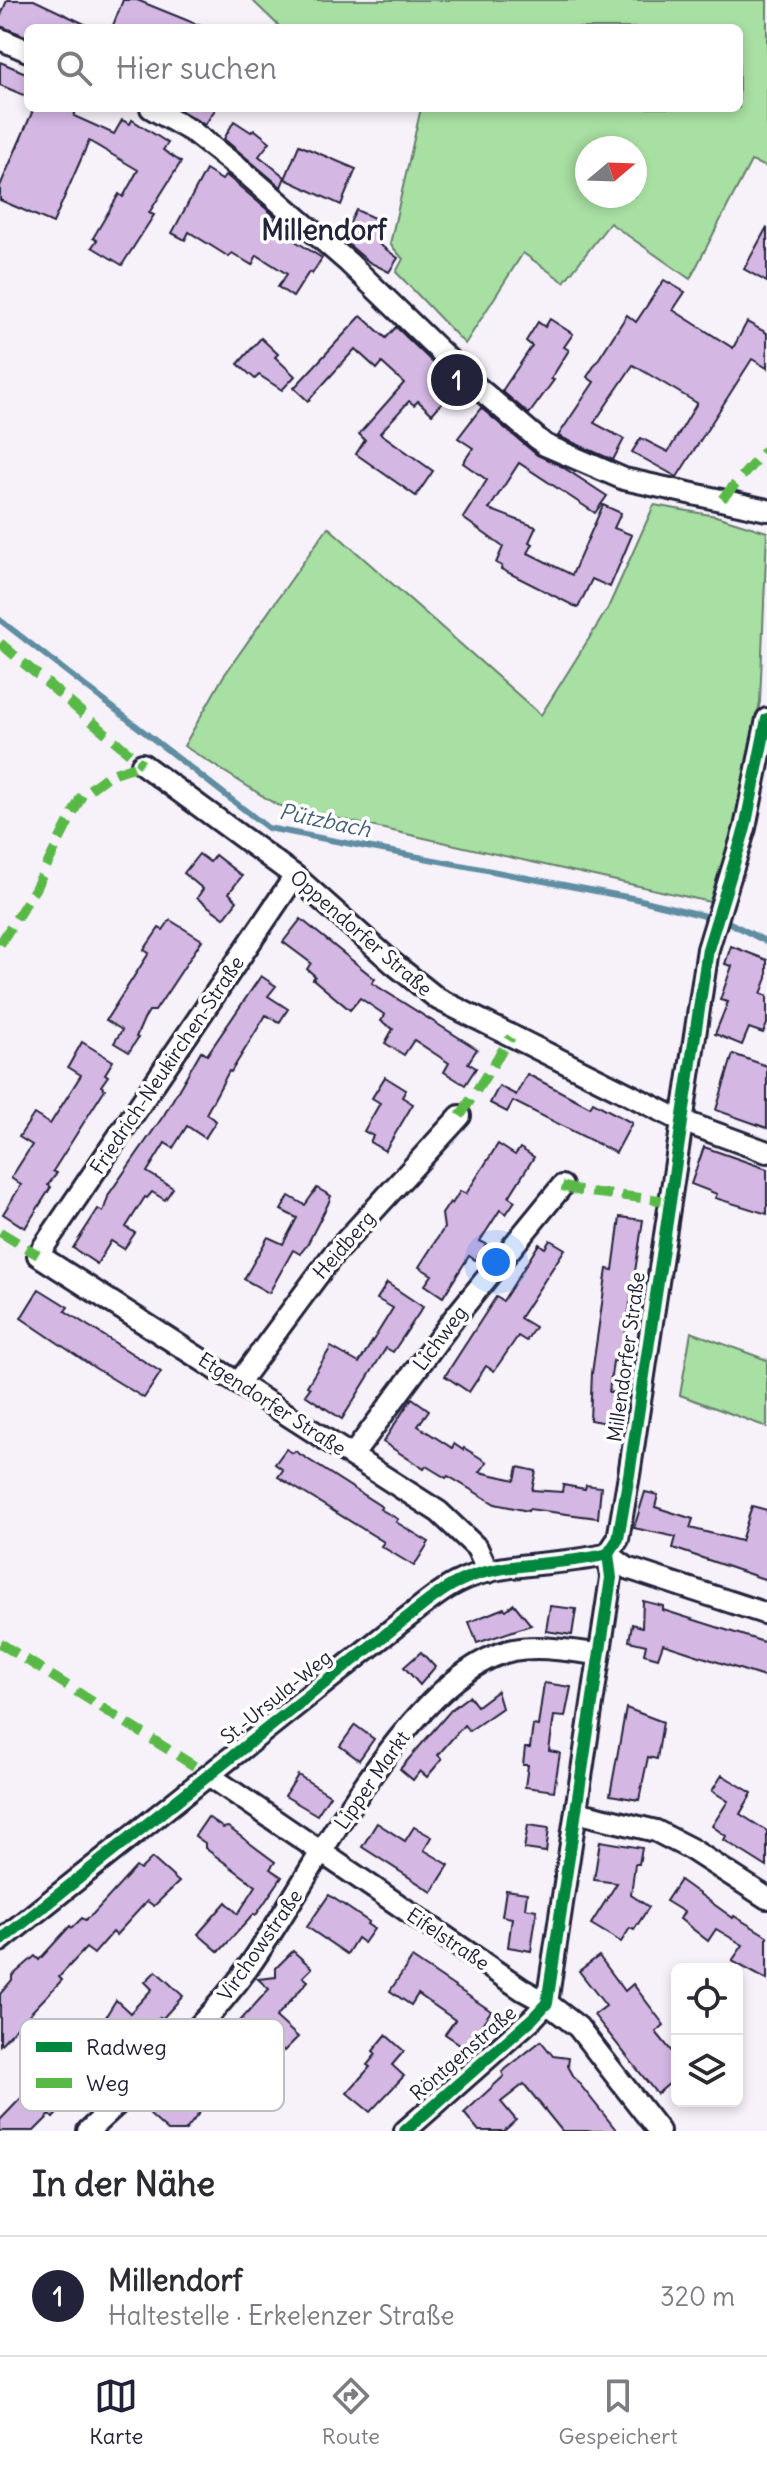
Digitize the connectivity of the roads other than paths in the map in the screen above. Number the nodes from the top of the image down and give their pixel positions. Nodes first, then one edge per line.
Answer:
1 (0, 39) edge
2 (24, 49) edge
3 (158, 112) edge
4 (767, 510) edge
5 (767, 719) edge
6 (142, 764) dead end
7 (295, 876) junction
8 (460, 1116) dead end
9 (682, 1121) junction
10 (767, 1152) edge
11 (562, 1186) dead end
12 (38, 1255) joint
13 (239, 1382) junction
14 (352, 1456) junction
15 (608, 1554) junction
16 (488, 1572) junction
17 (767, 1614) edge
18 (598, 1654) junction
19 (210, 1776) junction
20 (576, 1812) junction
21 (321, 1854) junction
22 (767, 1898) edge
23 (0, 1941) edge
24 (547, 2003) junction
25 (204, 2019) edge
26 (109, 2111) edge
27 (88, 2131) edge
28 (405, 2131) edge
29 (659, 2131) edge

1 - 2 street
3 - 4 street
5 - 9 street, Millendorfer Straße
6 - 7 street, Oppendorfer Straße
7 - 9 street, Oppendorfer Straße
7 - 12 street, Friedrich-Neukirchen-Straße
8 - 13 street, Heidberg
9 - 10 street, Oppendorfer Straße
9 - 15 street, Millendorfer Straße
11 - 14 street, Lichweg
12 - 13 street, Etgendorfer Straße
13 - 14 street, Etgendorfer Straße
14 - 16 street, Etgendorfer Straße
15 - 16 street, St.-Ursula-Weg
15 - 17 street
15 - 18 street, Millendorfer Straße
16 - 19 street, St.-Ursula-Weg
18 - 20 street, Millendorfer Straße
18 - 21 street, Lipper Markt
19 - 21 street, Eifelstraße
19 - 23 street, St.-Ursula-Weg
20 - 22 street
20 - 24 street, Millendorfer Straße
21 - 24 street, Eifelstraße
21 - 25 street, Virchowstraße
24 - 28 street, Röntgenstraße
24 - 29 street, Eifelstraße
26 - 27 street, Virchowstraße

